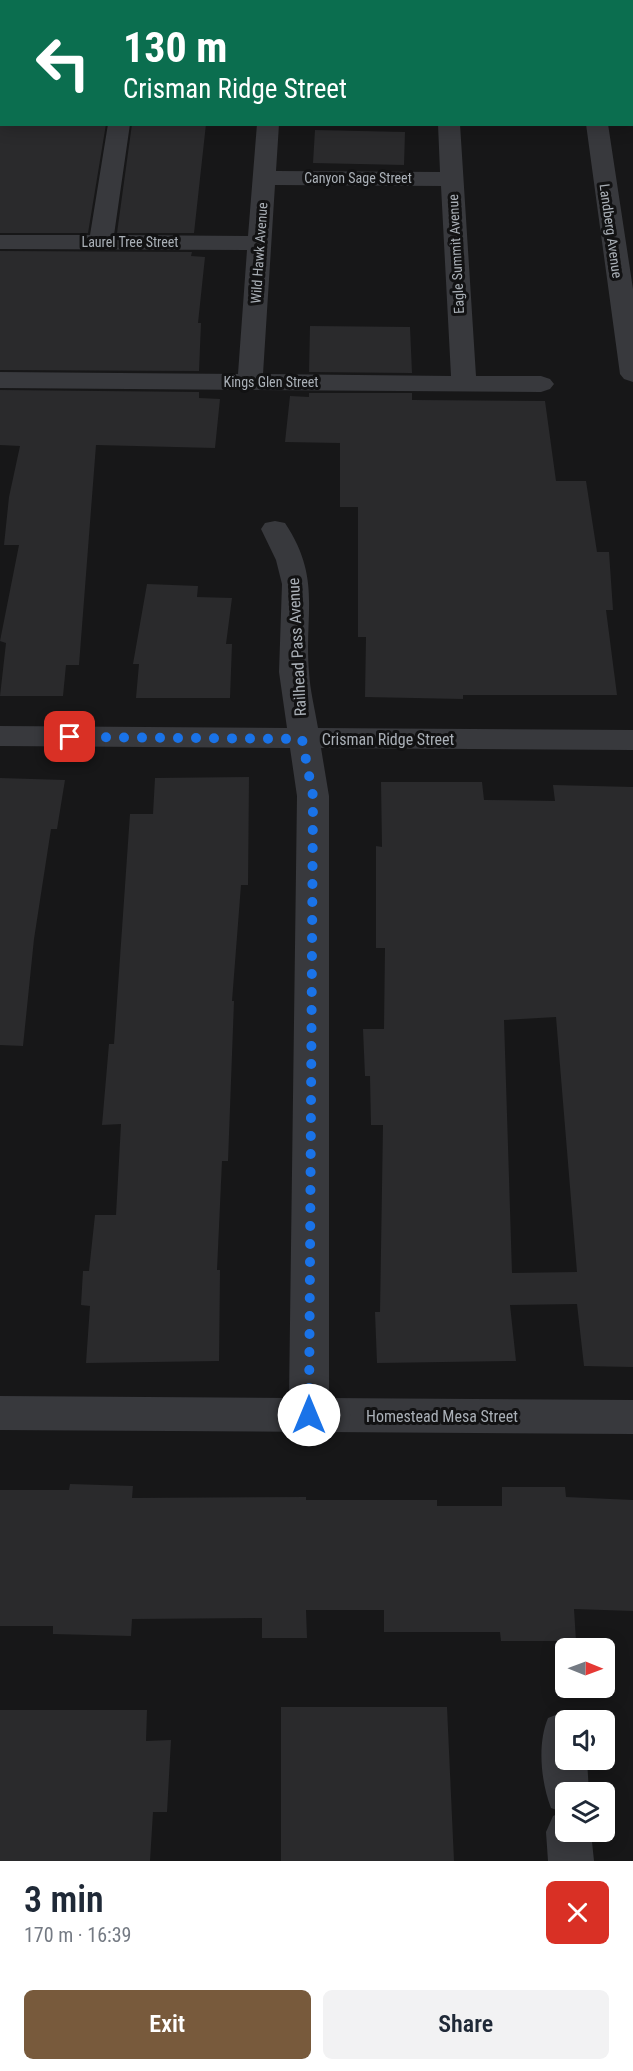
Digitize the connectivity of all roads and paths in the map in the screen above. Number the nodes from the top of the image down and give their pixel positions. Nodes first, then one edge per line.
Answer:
1 (119, 126) edge
2 (268, 126) edge
3 (448, 126) edge
4 (597, 126) edge
5 (264, 178) junction
6 (452, 179) junction
7 (0, 242) edge
8 (101, 242) junction
9 (260, 243) junction
10 (623, 249) edge
11 (633, 374) edge
12 (0, 380) edge
13 (250, 381) junction
14 (464, 383) junction
15 (541, 384) dead end
16 (275, 530) dead end
17 (0, 736) edge
18 (302, 739) junction
19 (633, 740) edge
20 (0, 1413) edge
21 (309, 1415) junction
22 (633, 1417) edge
23 (570, 1842) edge
24 (571, 1861) edge

1 - 8 street
2 - 5 street, Wild Hawk Avenue
3 - 6 street, Eagle Summit Avenue
4 - 10 street, Landberg Avenue
5 - 6 street, Canyon Sage Street
5 - 9 street, Wild Hawk Avenue
6 - 14 street, Eagle Summit Avenue
7 - 8 street, Laurel Tree Street
8 - 9 street, Laurel Tree Street
9 - 13 street, Wild Hawk Avenue
10 - 11 street, Landberg Avenue
12 - 13 street, Kings Glen Street
13 - 14 street, Kings Glen Street
14 - 15 street, Kings Glen Street
16 - 18 street, Railhead Pass Avenue
17 - 18 street, Crisman Ridge Street
18 - 19 street, Crisman Ridge Street
18 - 21 street, Railhead Pass Avenue
20 - 21 street, Homestead Mesa Street
21 - 22 street, Homestead Mesa Street
23 - 24 street

